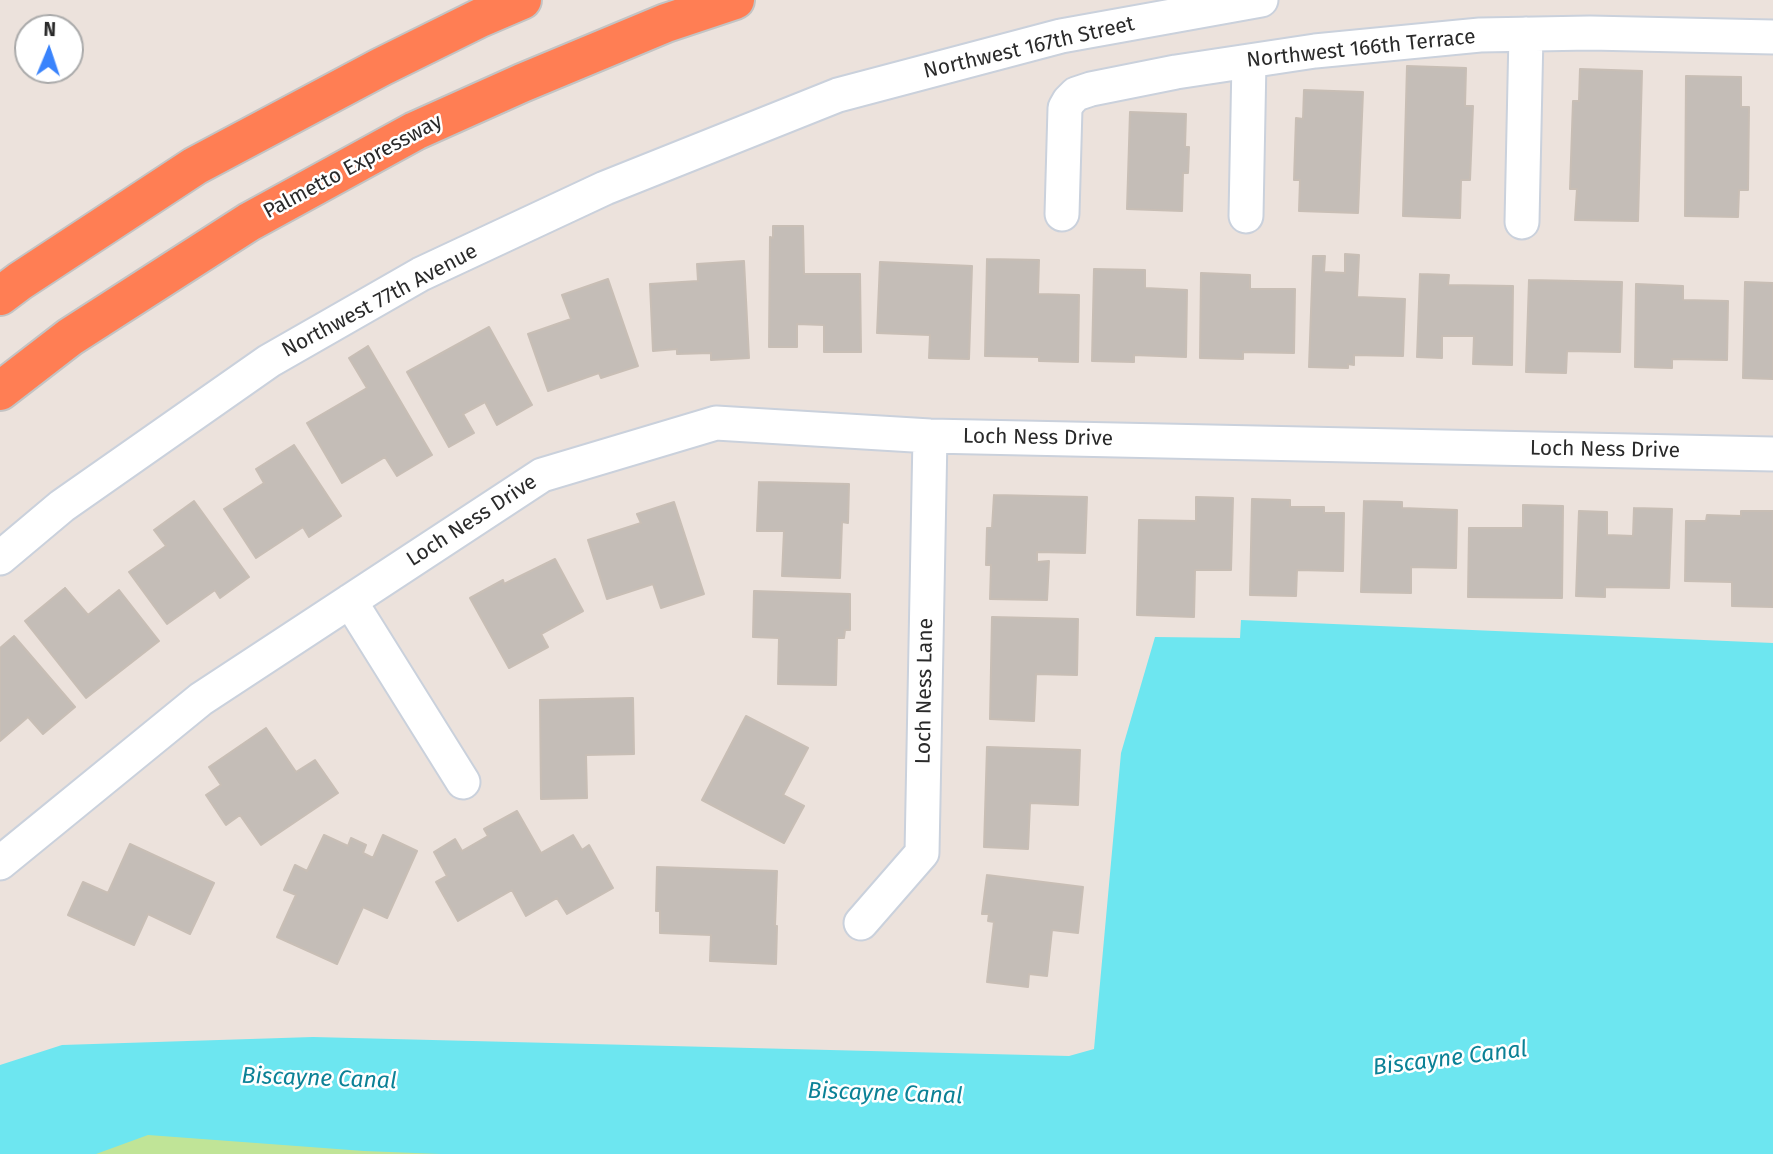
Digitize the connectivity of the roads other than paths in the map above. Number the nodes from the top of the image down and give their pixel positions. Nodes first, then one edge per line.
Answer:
1 (522, 0) edge
2 (735, 0) edge
3 (1261, 0) edge
4 (1526, 34) junction
5 (1773, 37) edge
6 (1249, 61) junction
7 (838, 95) joint
8 (1062, 214) dead end
9 (1247, 216) dead end
10 (1522, 222) dead end
11 (0, 296) edge
12 (0, 391) edge
13 (930, 436) junction
14 (1773, 454) edge
15 (0, 558) edge
16 (350, 601) junction
17 (463, 782) dead end
18 (0, 863) edge
19 (862, 923) dead end

1 - 11 highway
2 - 12 highway, Palmetto Expressway
3 - 7 street, Northwest 167th Street
4 - 5 street, Northwest 166th Terrace
4 - 6 street, Northwest 166th Terrace
4 - 10 street
6 - 8 street, Northwest 166th Terrace
6 - 9 street
7 - 15 street, Northwest 77th Avenue
13 - 14 street, Loch Ness Drive
13 - 16 street, Loch Ness Drive
13 - 19 street, Loch Ness Lane
16 - 17 street
16 - 18 street, Loch Ness Drive

